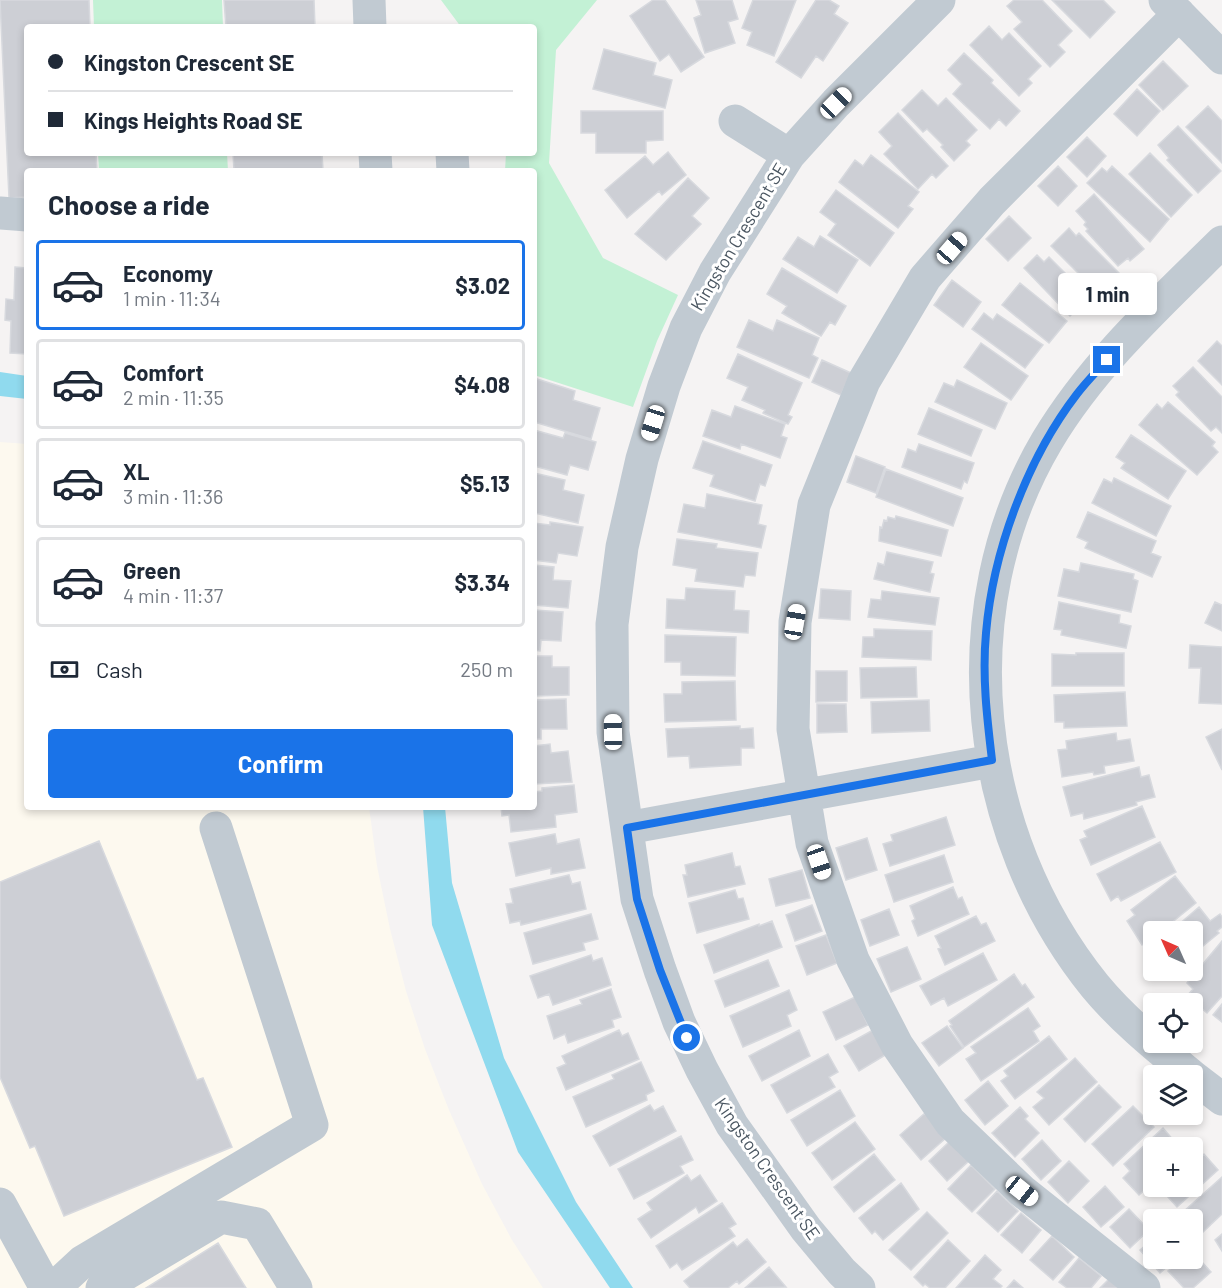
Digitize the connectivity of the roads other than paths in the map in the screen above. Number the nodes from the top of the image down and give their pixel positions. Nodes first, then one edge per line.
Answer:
1 (369, 0) edge
2 (939, 0) edge
3 (1172, 7) edge
4 (370, 24) edge
5 (1222, 58) edge
6 (735, 121) dead end
7 (789, 154) junction
8 (0, 213) edge
9 (24, 215) edge
10 (1222, 242) edge
11 (992, 760) junction
12 (803, 797) junction
13 (216, 828) dead end
14 (627, 828) junction
15 (1179, 1065) edge
16 (1203, 1084) edge
17 (1222, 1099) edge
18 (0, 1204) edge
19 (46, 1288) edge
20 (54, 1288) edge
21 (102, 1288) edge
22 (296, 1288) edge
23 (859, 1288) edge
24 (1144, 1288) edge

1 - 4 street
2 - 7 street, Kingston Crescent SE
3 - 5 street
3 - 12 street
6 - 7 street
7 - 14 street, Kingston Crescent SE
8 - 9 street
10 - 11 street
11 - 12 street
11 - 15 street
12 - 14 street
12 - 24 street
13 - 20 street
14 - 23 street, Kingston Crescent SE
16 - 17 street
18 - 19 street
21 - 22 street

